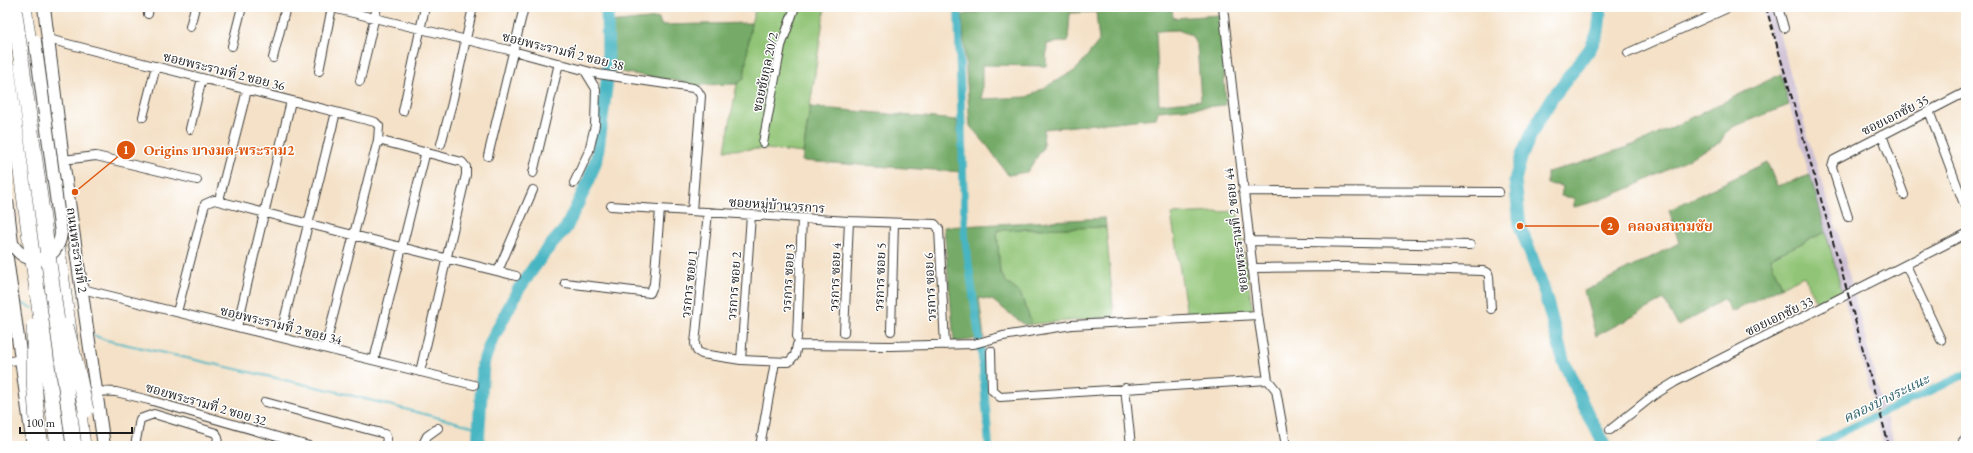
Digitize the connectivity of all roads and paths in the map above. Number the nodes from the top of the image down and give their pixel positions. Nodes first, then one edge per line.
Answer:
1 (14, 7) edge
2 (24, 7) edge
3 (30, 7) edge
4 (44, 7) edge
5 (195, 7) edge
6 (242, 7) edge
7 (286, 7) edge
8 (331, 7) edge
9 (377, 7) edge
10 (425, 7) edge
11 (473, 7) edge
12 (524, 7) edge
13 (795, 7) edge
14 (1222, 7) edge
15 (1730, 7) edge
16 (1781, 8) edge
17 (374, 18) junction
18 (190, 27) dead end
19 (1784, 28) dead end
20 (420, 29) junction
21 (48, 39) junction
22 (465, 39) junction
23 (232, 46) dead end
24 (514, 51) junction
25 (1628, 53) dead end
26 (273, 58) dead end
27 (559, 63) junction
28 (156, 66) junction
29 (7, 68) edge
30 (319, 71) dead end
31 (585, 71) junction
32 (202, 78) junction
33 (360, 80) dead end
34 (247, 90) junction
35 (1966, 92) edge
36 (7, 93) edge
37 (291, 101) junction
38 (403, 111) dead end
39 (336, 112) junction
40 (1929, 112) junction
41 (143, 118) dead end
42 (190, 129) dead end
43 (1882, 135) junction
44 (378, 140) junction
45 (763, 143) dead end
46 (441, 144) dead end
47 (426, 152) junction
48 (488, 156) dead end
49 (63, 160) junction
50 (533, 173) dead end
51 (197, 180) dead end
52 (574, 184) dead end
53 (533, 190) dead end
54 (1244, 191) junction
55 (1499, 192) dead end
56 (1904, 195) dead end
57 (219, 200) junction
58 (7, 201) edge
59 (1964, 204) dead end
60 (611, 206) dead end
61 (660, 209) junction
62 (692, 211) junction
63 (708, 212) junction
64 (265, 213) junction
65 (751, 215) junction
66 (1848, 217) dead end
67 (802, 218) junction
68 (849, 221) junction
69 (894, 223) junction
70 (309, 224) junction
71 (939, 229) joint
72 (1966, 234) edge
73 (355, 236) junction
74 (1248, 241) junction
75 (1470, 245) dead end
76 (402, 247) junction
77 (7, 258) edge
78 (446, 258) junction
79 (1906, 264) junction
80 (50, 267) junction
81 (1252, 268) junction
82 (34, 270) junction
83 (498, 271) junction
84 (516, 276) dead end
85 (565, 282) dead end
86 (82, 289) junction
87 (1492, 309) dead end
88 (177, 312) junction
89 (12, 313) edge
90 (1258, 315) junction
91 (237, 327) junction
92 (891, 331) dead end
93 (844, 333) dead end
94 (280, 337) junction
95 (1941, 340) dead end
96 (797, 342) junction
97 (945, 345) junction
98 (325, 348) junction
99 (991, 351) dead end
100 (20, 359) junction
101 (374, 360) junction
102 (741, 360) junction
103 (7, 362) edge
104 (775, 362) junction
105 (420, 372) junction
106 (1268, 380) junction
107 (474, 385) dead end
108 (1125, 388) junction
109 (96, 391) junction
110 (265, 402) dead end
111 (438, 428) dead end
112 (1610, 430) dead end
113 (1966, 439) edge
114 (33, 446) edge
115 (41, 446) edge
116 (54, 446) edge
117 (58, 446) edge
118 (74, 446) edge
119 (83, 446) edge
120 (91, 446) edge
121 (104, 446) edge
122 (135, 446) edge
123 (216, 446) edge
124 (309, 446) edge
125 (385, 446) edge
126 (422, 446) edge
127 (760, 446) edge
128 (1130, 446) edge
129 (1286, 446) edge
130 (1966, 446) edge

1 - 80 highway, bridge
2 - 119 highway, ถนนพระรามที่ 2, bridge
3 - 58 main road, bridge
4 - 21 main road, ถนนพระรามที่ 2
5 - 18 street
6 - 23 street
7 - 26 street
8 - 17 street, ซอยพระรามที่ 2 ซอย 38
8 - 30 street
9 - 17 street
10 - 20 street
11 - 22 street
12 - 24 street
13 - 45 street, ซอยชัยกูล 20/2
14 - 54 street, ซอยพระรามที่ 2 ซอย 44
15 - 25 street
16 - 19 street
17 - 20 street, ซอยพระรามที่ 2 ซอย 38
17 - 33 street
20 - 22 street, ซอยพระรามที่ 2 ซอย 38
20 - 38 street
21 - 28 street, ซอยพระรามที่ 2 ซอย 36
21 - 49 main road, ถนนพระรามที่ 2
22 - 24 street, ซอยพระรามที่ 2 ซอย 38
22 - 46 street
24 - 27 street, ซอยพระรามที่ 2 ซอย 38
24 - 48 street
27 - 31 street, ซอยพระรามที่ 2 ซอย 38
27 - 50 street
28 - 32 street, ซอยพระรามที่ 2 ซอย 36
28 - 41 street
29 - 82 highway, bridge
31 - 52 street
31 - 62 street, ซอยพระรามที่ 2 ซอย 38
32 - 34 street, ซอยพระรามที่ 2 ซอย 36
32 - 42 street
34 - 37 street, ซอยพระรามที่ 2 ซอย 36
34 - 57 street
35 - 40 street, ซอยเอกชัย 35
36 - 116 highway
37 - 39 street, ซอยพระรามที่ 2 ซอย 36
37 - 64 street
39 - 44 street, ซอยพระรามที่ 2 ซอย 36
39 - 70 street
40 - 43 street, ซอยเอกชัย 35
40 - 59 street
43 - 56 street
43 - 66 street, ซอยเอกชัย 35
44 - 47 street
44 - 73 street
47 - 76 street
47 - 78 street
49 - 51 street
49 - 86 main road, ถนนพระรามที่ 2
53 - 83 street
54 - 55 street
54 - 74 street, ซอยพระรามที่ 2 ซอย 44
57 - 64 street
57 - 88 street
60 - 61 street, ซอยหมู่บ้านวรการ
61 - 62 street, ซอยหมู่บ้านวรการ
61 - 85 street
62 - 63 street, ซอยหมู่บ้านวรการ
63 - 65 street, ซอยหมู่บ้านวรการ
63 - 102 street, วรการ ซอย 1
64 - 70 street
64 - 91 street
65 - 67 street, ซอยหมู่บ้านวรการ
65 - 102 street, วรการ ซอย 2
67 - 68 street, ซอยหมู่บ้านวรการ
67 - 96 street, วรการ ซอย 3
68 - 69 street, ซอยหมู่บ้านวรการ
68 - 93 street, วรการ ซอย 4
69 - 71 street, ซอยหมู่บ้านวรการ
69 - 92 street, วรการ ซอย 5
70 - 73 street
70 - 94 street
71 - 97 street, วรการ ซอย 6
72 - 79 street, ซอยเอกชัย 33
73 - 76 street
73 - 98 street
74 - 75 street
74 - 81 street, ซอยพระรามที่ 2 ซอย 44
76 - 78 street
76 - 101 street
77 - 89 main road
78 - 83 street
78 - 105 street
79 - 95 street
79 - 112 street, ซอยเอกชัย 33
80 - 118 highway, bridge
80 - 120 highway, bridge
81 - 87 street
81 - 90 street, ซอยพระรามที่ 2 ซอย 44
82 - 115 highway, bridge
82 - 117 highway, bridge
83 - 84 street
86 - 88 street, ซอยพระรามที่ 2 ซอย 34
86 - 109 main road, ถนนพระรามที่ 2
88 - 91 street, ซอยพระรามที่ 2 ซอย 34
89 - 100 main road
90 - 97 street
90 - 106 street, ซอยพระรามที่ 2 ซอย 44
91 - 94 street, ซอยพระรามที่ 2 ซอย 34
94 - 98 street, ซอยพระรามที่ 2 ซอย 34
96 - 97 street
96 - 104 street, วรการ ซอย 3
98 - 101 street, ซอยพระรามที่ 2 ซอย 34
99 - 108 street
100 - 103 street
100 - 114 main road
101 - 105 street, ซอยพระรามที่ 2 ซอย 34
102 - 104 street
104 - 127 street
105 - 107 street, ซอยพระรามที่ 2 ซอย 34
106 - 108 street
106 - 129 street, ซอยพระรามที่ 2 ซอย 44
108 - 128 street
109 - 121 main road, ถนนพระรามที่ 2
109 - 124 street, ซอยพระรามที่ 2 ซอย 32
110 - 125 street
111 - 126 street
113 - 130 street
122 - 123 street

